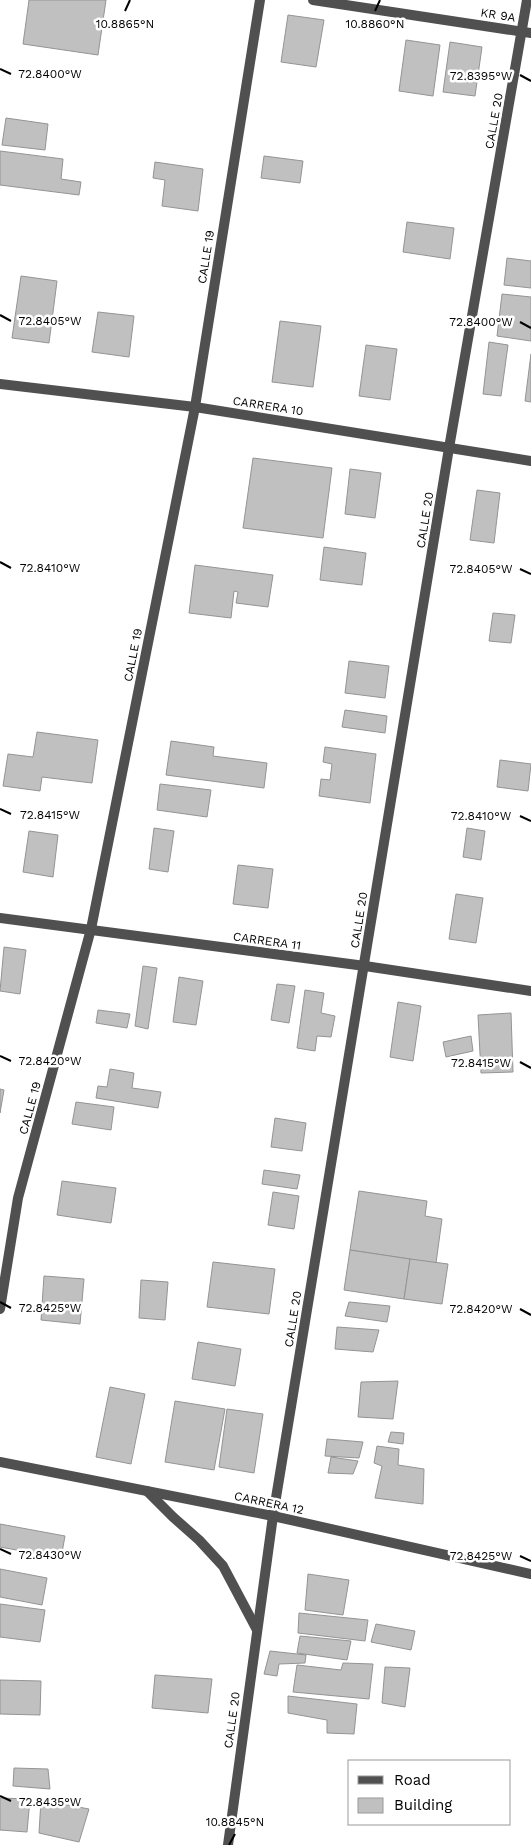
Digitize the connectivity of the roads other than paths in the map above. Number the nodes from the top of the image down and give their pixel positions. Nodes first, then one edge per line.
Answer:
1 (260, 0) edge
2 (313, 0) edge
3 (527, 0) edge
4 (527, 32) edge
5 (0, 384) edge
6 (195, 407) junction
7 (449, 448) junction
8 (531, 461) edge
9 (0, 918) edge
10 (91, 929) junction
11 (364, 966) junction
12 (531, 991) edge
13 (0, 1309) edge
14 (0, 1462) edge
15 (147, 1491) junction
16 (273, 1516) junction
17 (531, 1574) edge
18 (257, 1630) junction
19 (228, 1845) edge

1 - 6 street, CALLE 19
2 - 4 street, KR 9A
3 - 4 street, CALLE 20
4 - 7 street, CALLE 20
5 - 6 street, CARRERA 10
6 - 7 street, CARRERA 10
6 - 10 street, CALLE 19
7 - 8 street, CARRERA 10
7 - 11 street, CALLE 20
9 - 10 street, CARRERA 11
10 - 11 street, CARRERA 11
10 - 13 street, CALLE 19
11 - 12 street, CARRERA 11
11 - 16 street, CALLE 20
14 - 15 street, CARRERA 12
15 - 16 street, CARRERA 12
15 - 18 street
16 - 17 street, CARRERA 12
16 - 18 street, CALLE 20
18 - 19 street, CALLE 20

